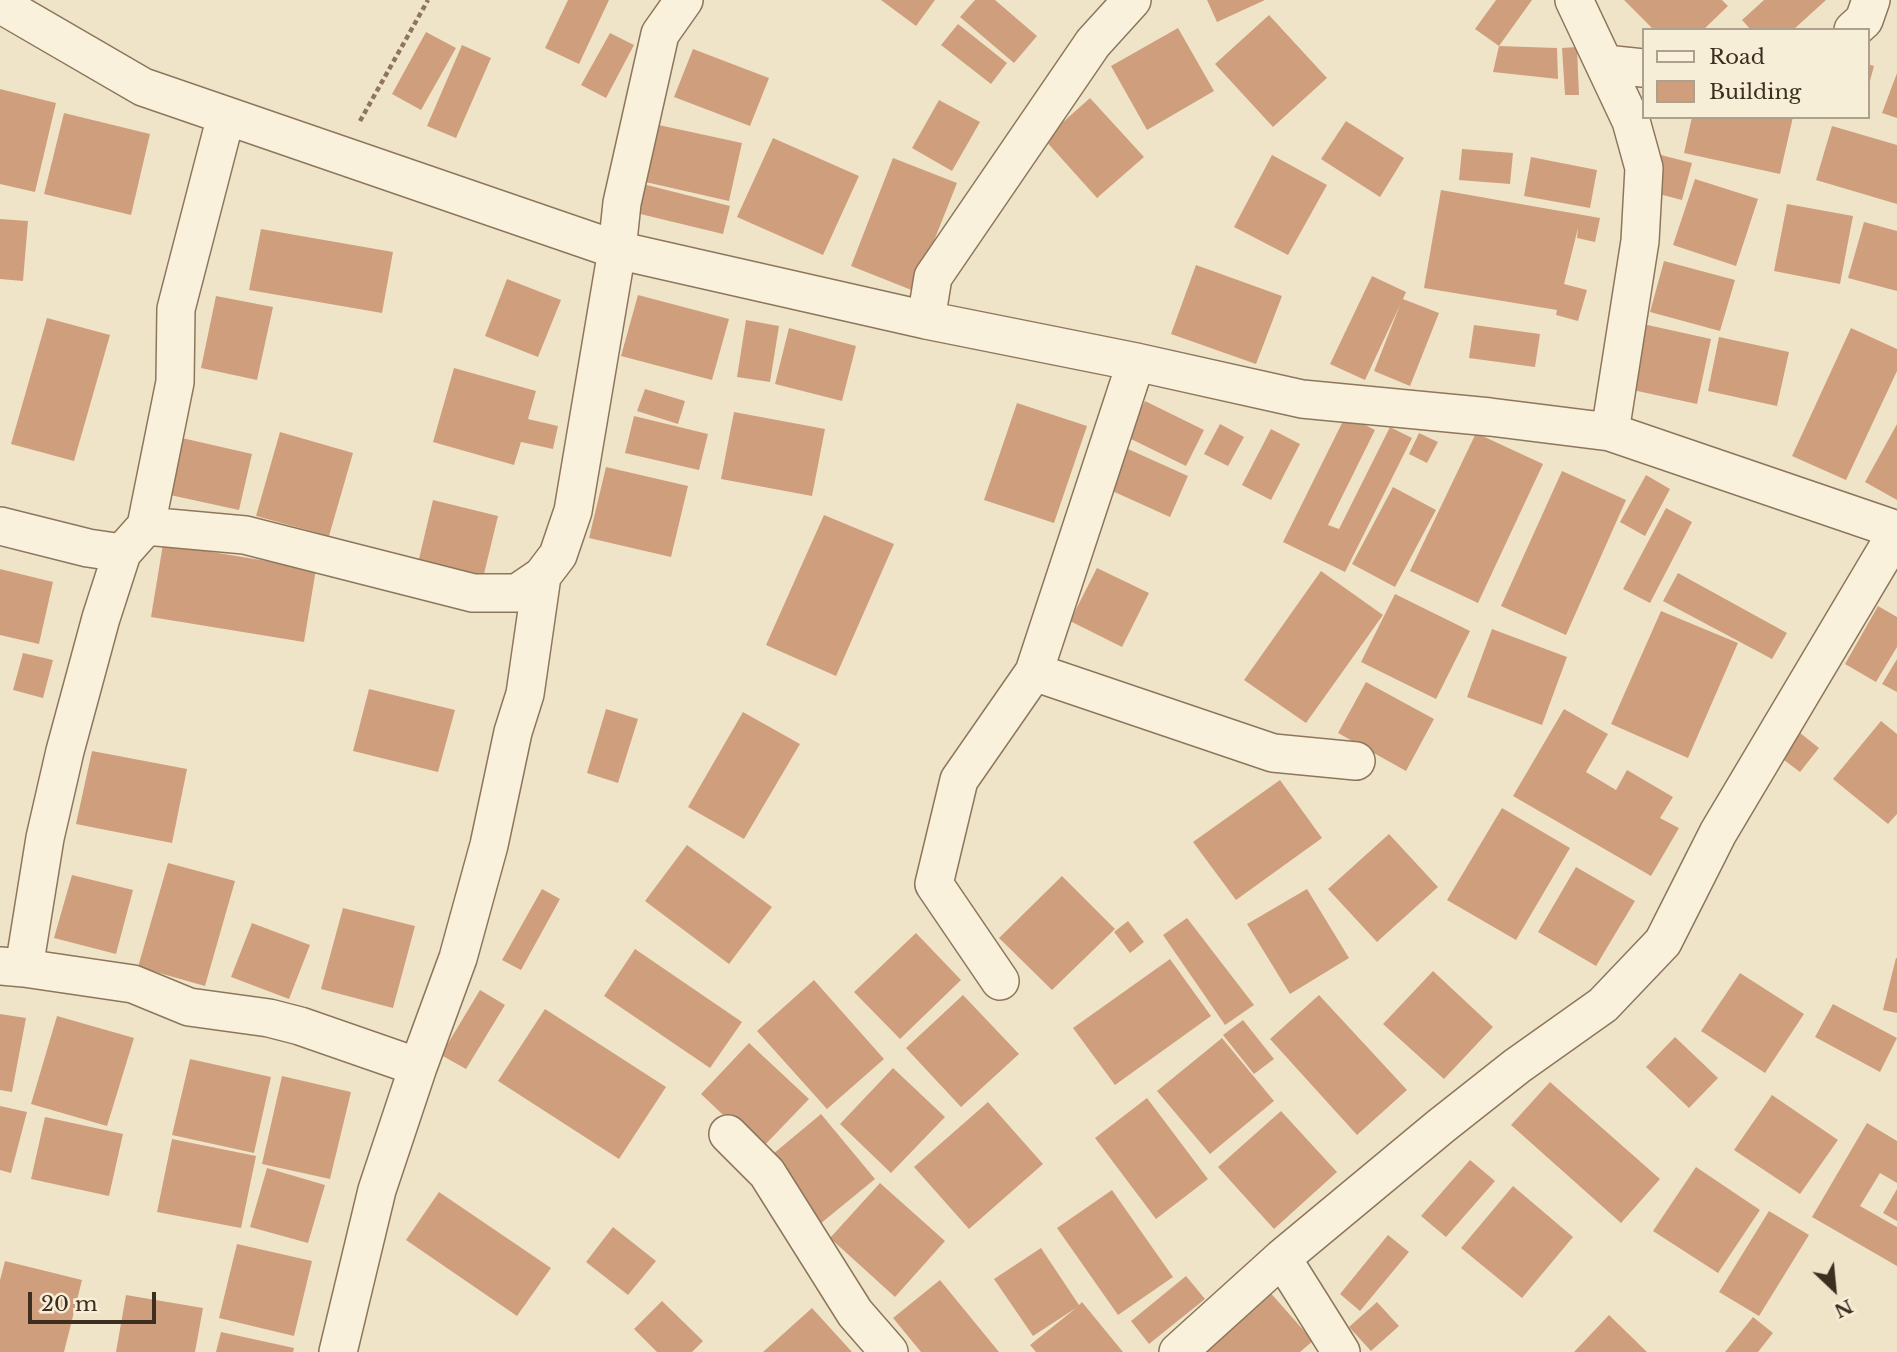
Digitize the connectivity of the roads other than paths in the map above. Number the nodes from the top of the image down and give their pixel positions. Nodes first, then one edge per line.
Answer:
1 (684, 0) edge
2 (1132, 0) edge
3 (1574, 0) edge
4 (1871, 0) edge
5 (2, 3) edge
6 (1855, 28) edge
7 (1605, 64) junction
8 (1642, 68) edge
9 (226, 116) junction
10 (617, 250) junction
11 (926, 320) junction
12 (1136, 362) junction
13 (1610, 432) junction
14 (0, 526) edge
15 (1897, 531) edge
16 (134, 540) junction
17 (542, 576) junction
18 (1034, 672) junction
19 (1356, 761) dead end
20 (12, 967) edge
21 (1000, 981) dead end
22 (418, 1067) junction
23 (728, 1134) dead end
24 (1282, 1258) junction
25 (338, 1352) edge
26 (889, 1352) edge
27 (1178, 1352) edge
28 (1341, 1352) edge

1 - 10 street
2 - 11 street
3 - 7 street
4 - 6 street
5 - 9 street
7 - 8 street
7 - 13 street
9 - 10 street
9 - 16 street
10 - 11 street
10 - 17 street
11 - 12 street
12 - 13 street
12 - 18 street
13 - 15 street
14 - 16 street
15 - 24 street
16 - 17 street
16 - 20 street
17 - 22 street
18 - 19 street
18 - 21 street
20 - 22 street
22 - 25 street
23 - 26 street
24 - 27 street
24 - 28 street

